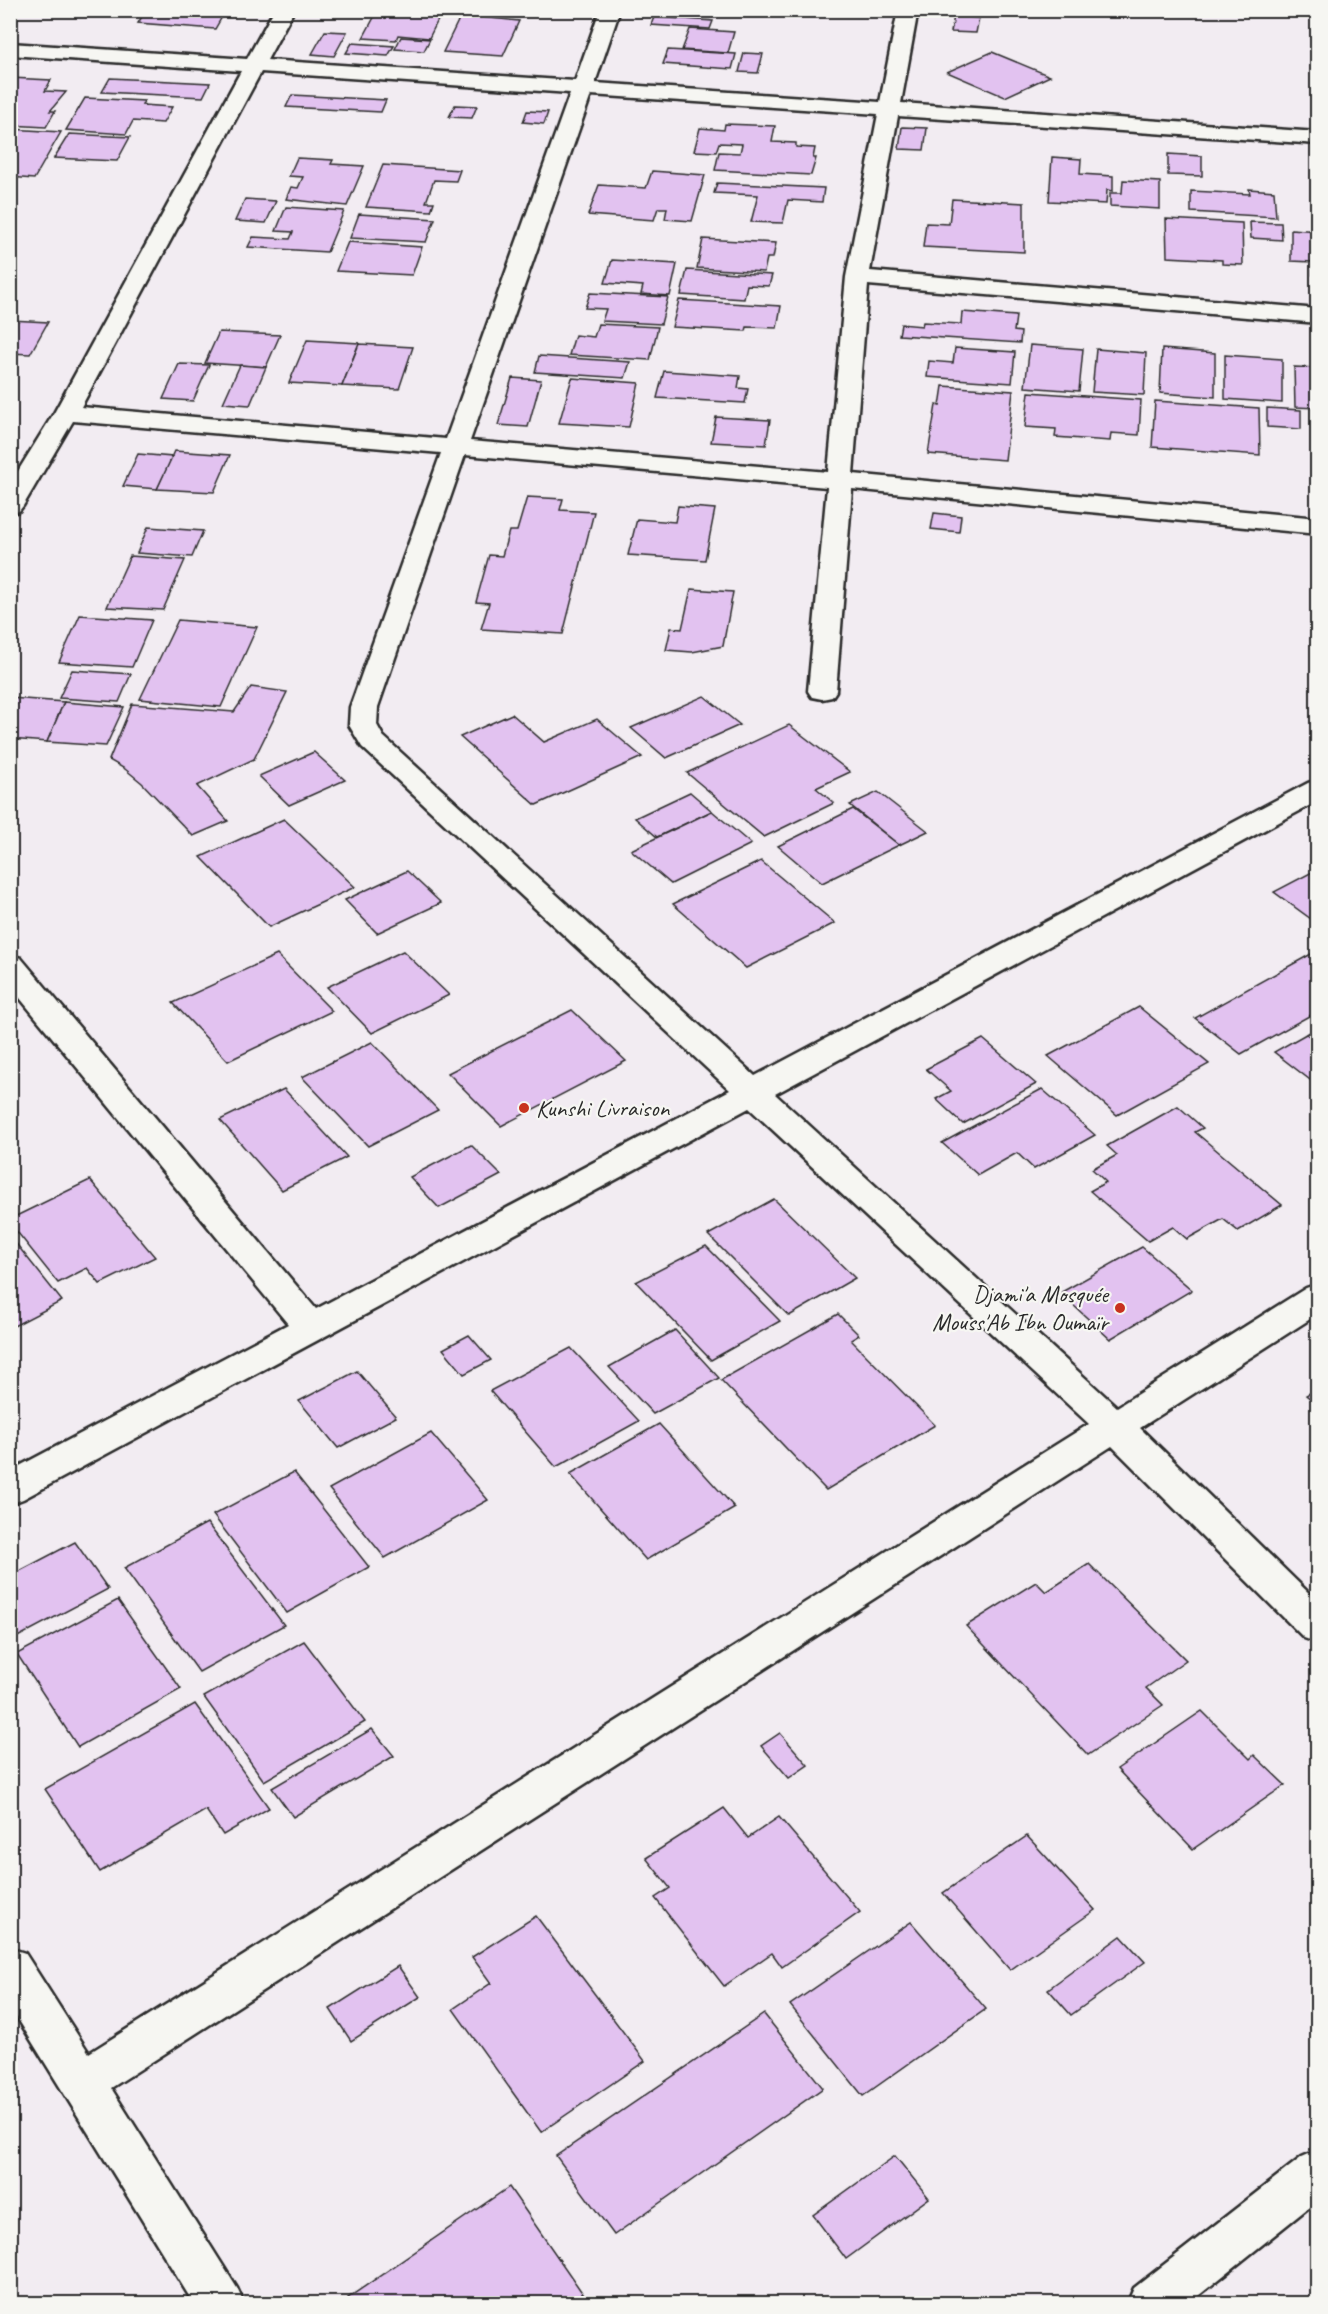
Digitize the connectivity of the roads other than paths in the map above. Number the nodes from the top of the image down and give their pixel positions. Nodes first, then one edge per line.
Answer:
1 (284, 10) edge
2 (610, 10) edge
3 (908, 10) edge
4 (10, 49) edge
5 (255, 66) junction
6 (582, 88) junction
7 (888, 109) junction
8 (1317, 138) edge
9 (857, 277) junction
10 (1317, 316) edge
11 (66, 413) junction
12 (454, 446) junction
13 (838, 480) junction
14 (10, 506) edge
15 (1317, 526) edge
16 (822, 690) dead end
17 (1317, 789) edge
18 (10, 965) edge
19 (751, 1092) junction
20 (1317, 1297) edge
21 (311, 1328) junction
22 (1114, 1426) junction
23 (10, 1489) edge
24 (1317, 1627) edge
25 (10, 1967) edge
26 (82, 2082) junction
27 (1317, 2172) edge
28 (221, 2304) edge
29 (1150, 2304) edge

1 - 5 street
2 - 6 street
3 - 7 street
4 - 5 street
5 - 6 street
5 - 11 street
6 - 7 street
6 - 12 street
7 - 8 street
7 - 9 street
9 - 10 street
9 - 13 street
11 - 12 street
11 - 14 street
12 - 13 street
12 - 19 street
13 - 15 street
13 - 16 street
17 - 19 street
18 - 21 street
19 - 21 street
19 - 22 street
20 - 22 street
21 - 23 street
22 - 24 street
22 - 26 street
25 - 26 street
26 - 28 street
27 - 29 street

